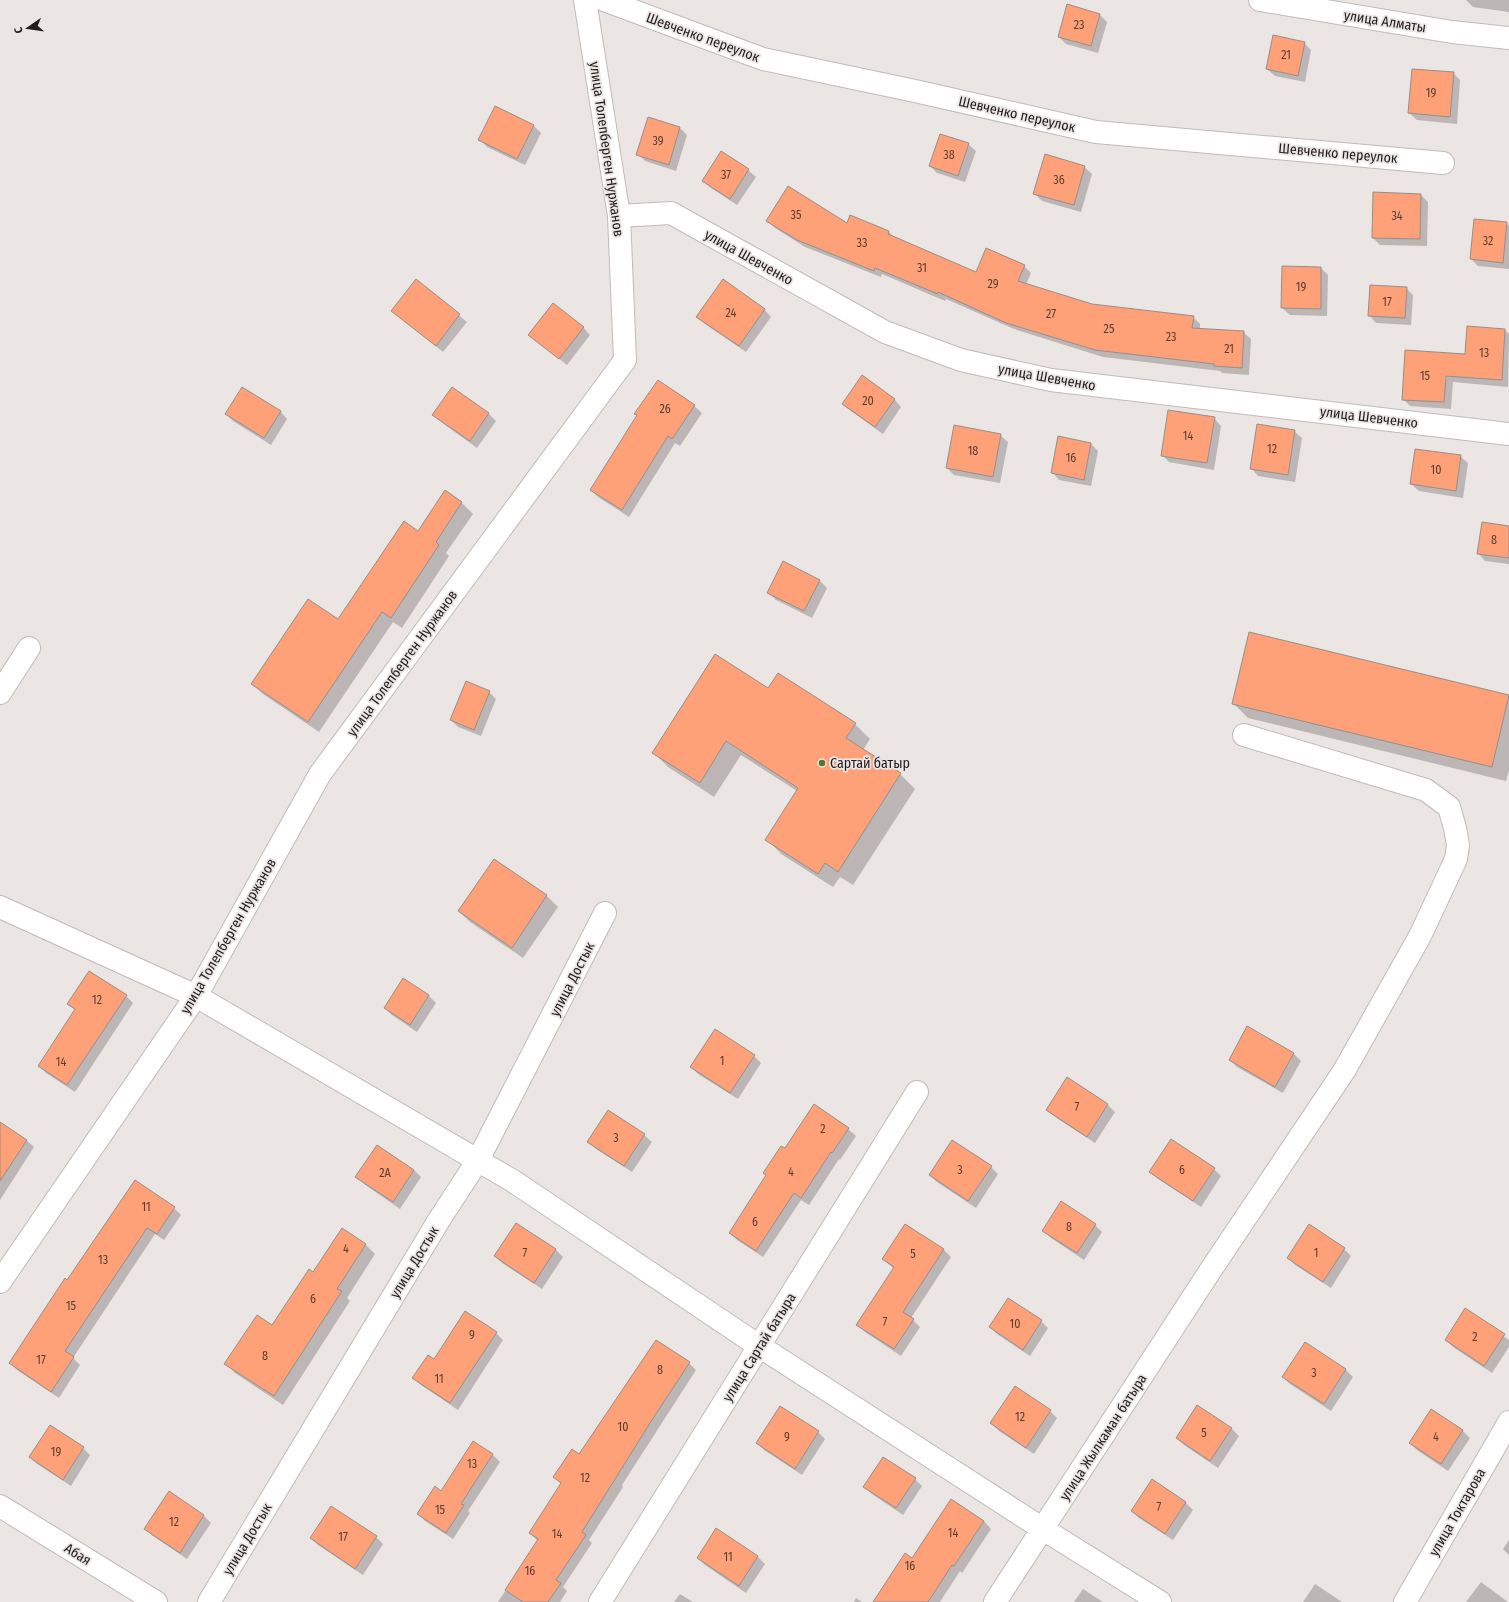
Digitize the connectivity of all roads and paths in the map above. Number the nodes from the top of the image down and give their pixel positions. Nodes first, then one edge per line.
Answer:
1 (585, 0) edge
2 (604, 0) edge
3 (1260, 0) edge
4 (1509, 38) edge
5 (1443, 163) dead end
6 (619, 216) junction
7 (1509, 434) edge
8 (29, 648) dead end
9 (0, 693) edge
10 (1244, 735) dead end
11 (0, 907) edge
12 (605, 913) dead end
13 (196, 996) junction
14 (917, 1092) dead end
15 (478, 1160) junction
16 (0, 1282) edge
17 (759, 1346) junction
18 (1509, 1422) edge
19 (0, 1506) edge
20 (1043, 1529) junction
21 (156, 1602) edge
22 (209, 1602) edge
23 (600, 1602) edge
24 (995, 1602) edge
25 (1160, 1602) edge
26 (1405, 1602) edge

1 - 6 street, улица Толепберген Нуржанов
2 - 5 street, Шевченко переулок
3 - 4 street, улица Алматы
6 - 7 street, улица Шевченко
6 - 13 street, улица Толепберген Нуржанов
8 - 9 street
10 - 20 street, улица Жылкаман батыра
11 - 13 street
12 - 15 street, улица Достык
13 - 15 street
13 - 16 street, улица Толепберген Нуржанов
14 - 17 street, улица Сартай батыра
15 - 17 street
15 - 22 street, улица Достык
17 - 20 street
17 - 23 street, улица Сартай батыра
18 - 26 street, улица Токтарова
19 - 21 street, Абая
20 - 24 street, улица Жылкаман батыра
20 - 25 street

